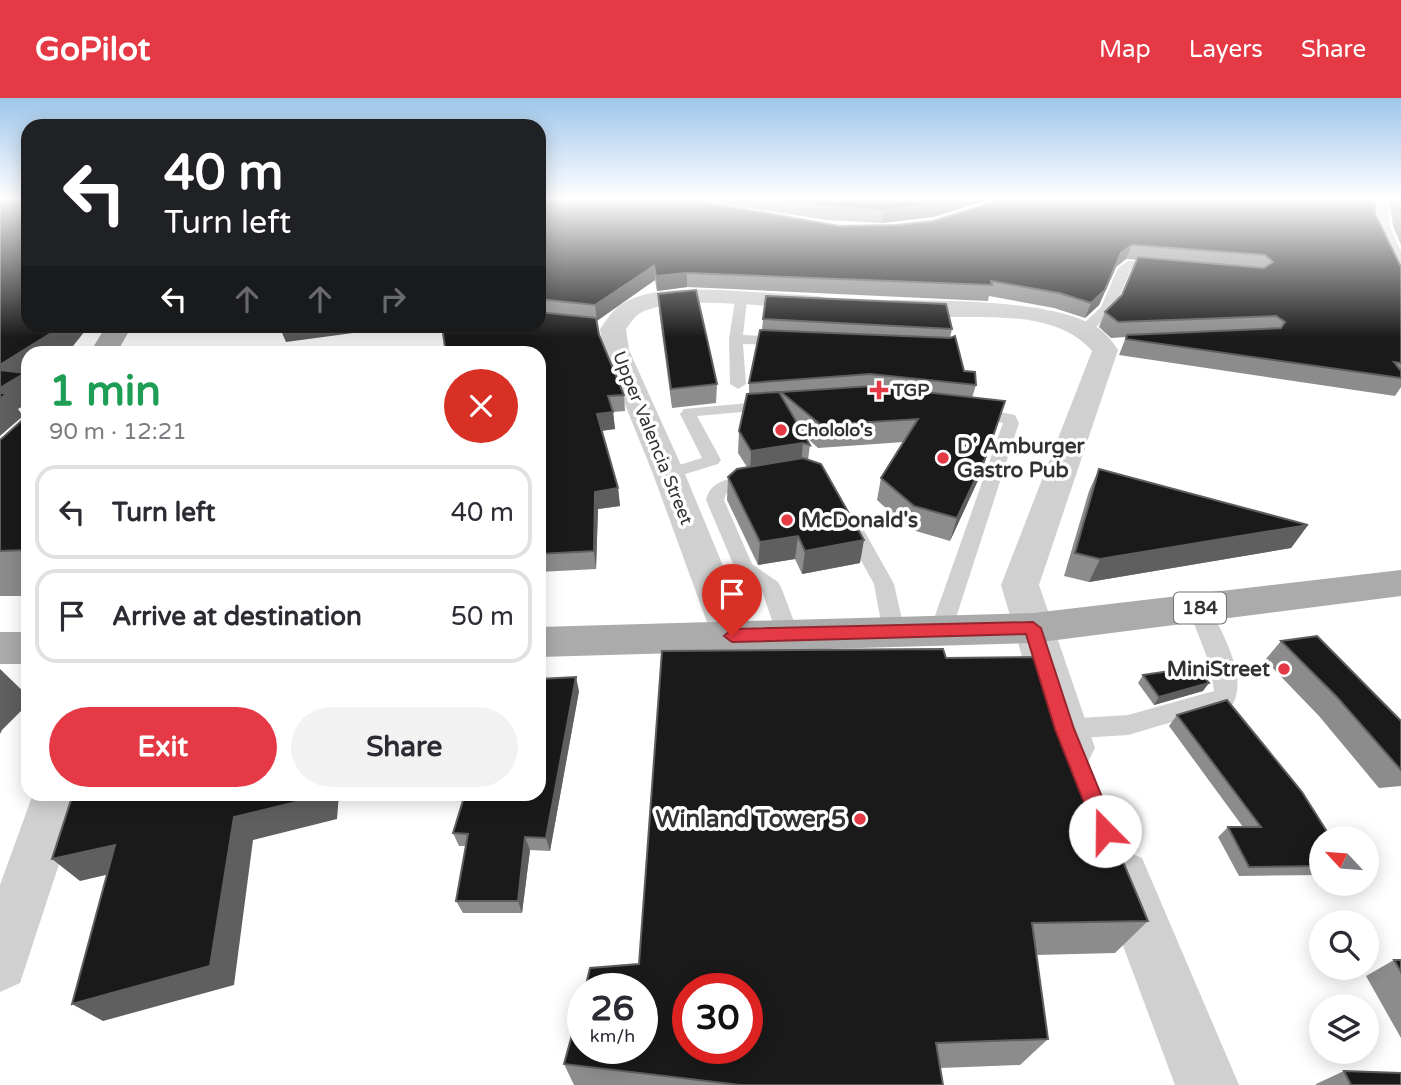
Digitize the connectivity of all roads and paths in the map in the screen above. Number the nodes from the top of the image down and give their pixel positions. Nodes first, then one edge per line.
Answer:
1 (1389, 246) edge
2 (1181, 268) edge
3 (1400, 270) edge
4 (741, 300) junction
5 (736, 339) junction
6 (1104, 340) junction
7 (806, 342) edge
8 (738, 384) dead end
9 (789, 404) edge
10 (961, 410) edge
11 (669, 474) junction
12 (777, 477) edge
13 (840, 503) edge
14 (1385, 586) edge
15 (1199, 608) junction
16 (1033, 628) junction
17 (941, 630) junction
18 (894, 633) junction
19 (788, 635) junction
20 (732, 636) junction
21 (546, 642) edge
22 (0, 648) edge
23 (21, 648) edge
24 (1064, 729) junction
25 (56, 801) edge
26 (0, 963) edge
27 (1207, 1085) edge

1 - 3 street
2 - 6 lane
4 - 5 lane
4 - 6 street, Upper Valencia Street
4 - 11 street, Upper Valencia Street
5 - 7 lane
5 - 8 lane
6 - 16 street
9 - 11 lane
10 - 17 lane
11 - 20 street, Upper Valencia Street
12 - 19 lane
13 - 18 lane
14 - 15 main road, 184
15 - 16 main road, 184
15 - 24 lane
16 - 17 main road, 184
16 - 24 street
17 - 18 main road, 184
18 - 19 main road, 184
19 - 20 main road, 184
20 - 21 main road, 184
22 - 23 main road
24 - 27 street
25 - 26 street

